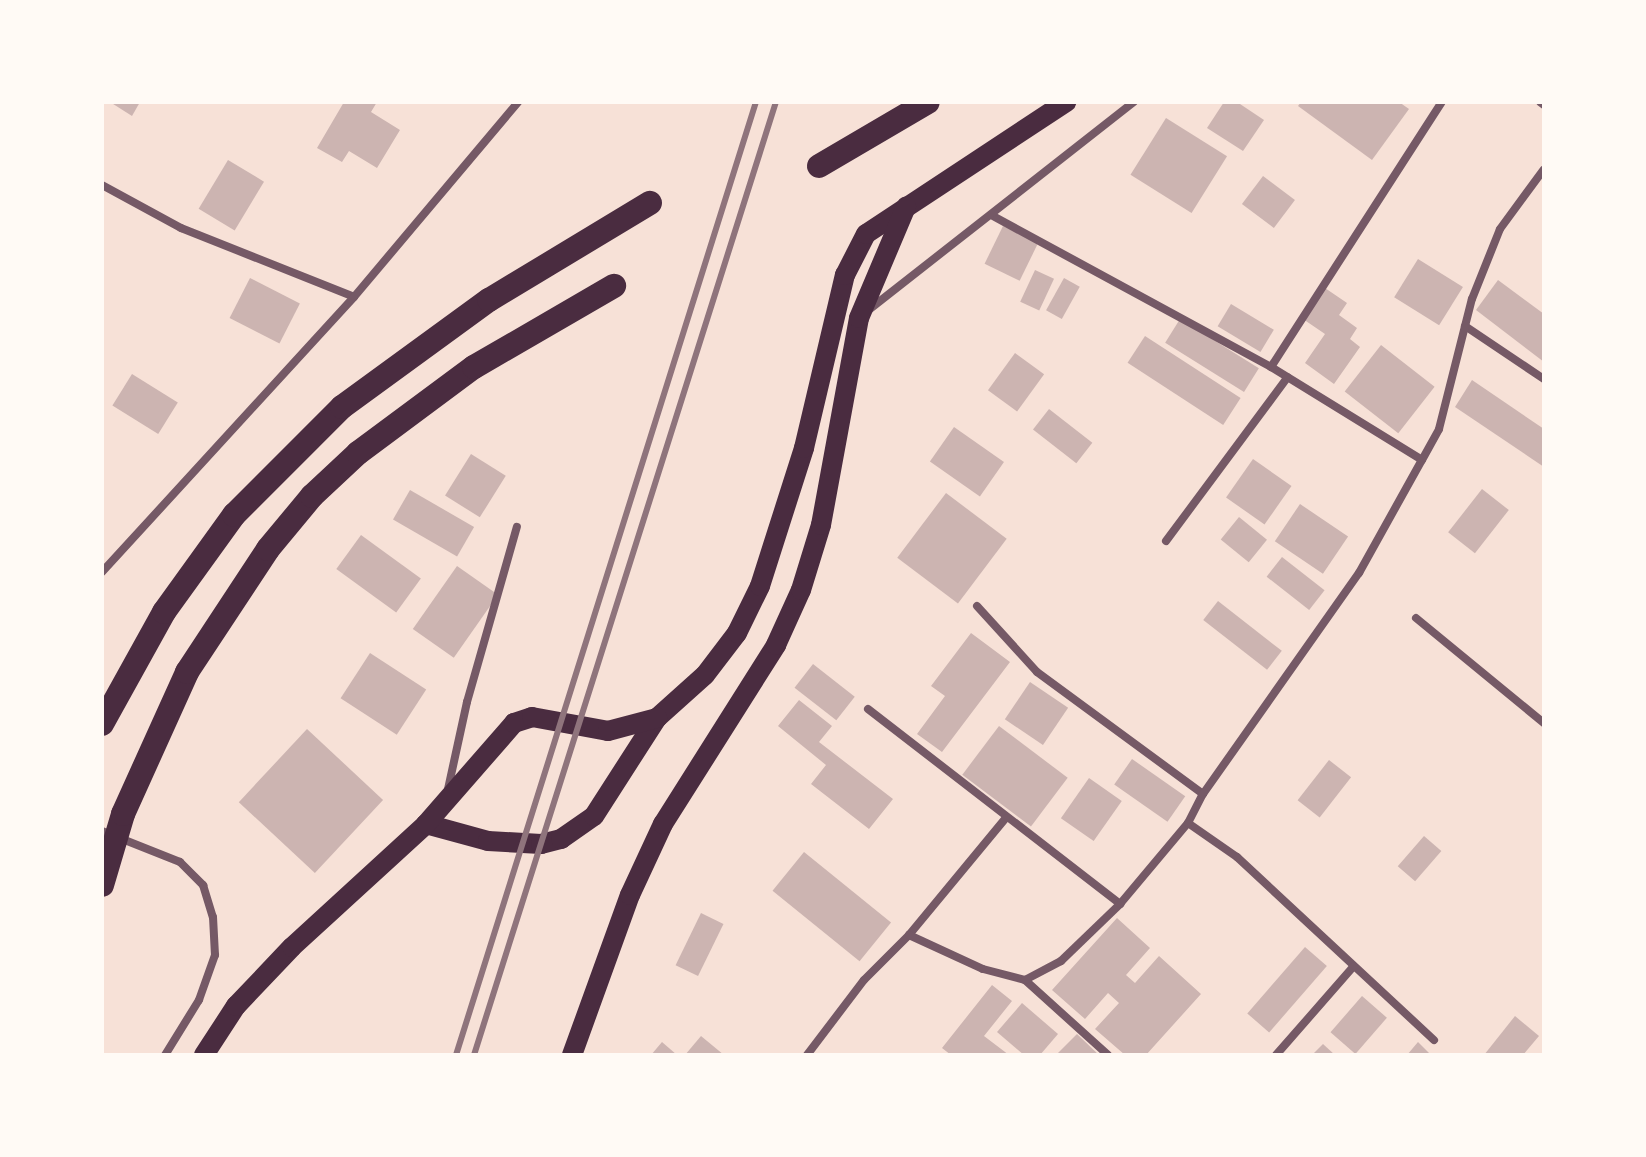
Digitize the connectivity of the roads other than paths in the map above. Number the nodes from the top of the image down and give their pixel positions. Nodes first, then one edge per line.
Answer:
1 (518, 102) edge
2 (928, 102) edge
3 (1066, 102) edge
4 (1134, 102) edge
5 (1442, 102) edge
6 (819, 166) dead end
7 (1544, 169) edge
8 (102, 185) edge
9 (650, 203) dead end
10 (907, 204) junction
11 (993, 216) junction
12 (614, 286) dead end
13 (354, 297) junction
14 (859, 318) junction
15 (1465, 326) junction
16 (1271, 367) junction
17 (1288, 377) junction
18 (1544, 379) edge
19 (820, 384) junction
20 (844, 389) junction
21 (1422, 460) junction
22 (517, 527) dead end
23 (1166, 541) dead end
24 (102, 572) edge
25 (977, 606) dead end
26 (1416, 618) dead end
27 (868, 709) dead end
28 (657, 718) junction
29 (1544, 723) edge
30 (102, 724) edge
31 (1203, 794) junction
32 (446, 799) junction
33 (1005, 819) junction
34 (1188, 823) junction
35 (426, 824) junction
36 (102, 831) edge
37 (102, 885) edge
38 (1120, 904) junction
39 (909, 935) junction
40 (1354, 966) junction
41 (1025, 980) junction
42 (1434, 1040) dead end
43 (165, 1055) edge
44 (204, 1055) edge
45 (572, 1055) edge
46 (807, 1055) edge
47 (1108, 1055) edge
48 (1276, 1055) edge

1 - 13 street
2 - 6 highway
3 - 10 main road
4 - 11 street
5 - 16 street
7 - 15 street
8 - 13 street
9 - 30 highway
10 - 14 main road
10 - 19 main road
11 - 14 street
11 - 16 street
12 - 37 highway
13 - 24 street
14 - 20 main road
15 - 18 street
15 - 21 street
16 - 17 street
17 - 21 street
17 - 23 street
19 - 20 main road
19 - 28 main road
20 - 45 main road
21 - 31 street
22 - 32 street
25 - 31 street
26 - 29 street
27 - 33 street
28 - 32 main road
28 - 35 main road
31 - 34 street
32 - 35 main road
33 - 38 street
33 - 39 street
34 - 38 street
34 - 40 street
35 - 44 main road
36 - 43 street
38 - 41 street
39 - 41 street
39 - 46 street
40 - 42 street
40 - 48 street
41 - 47 street

